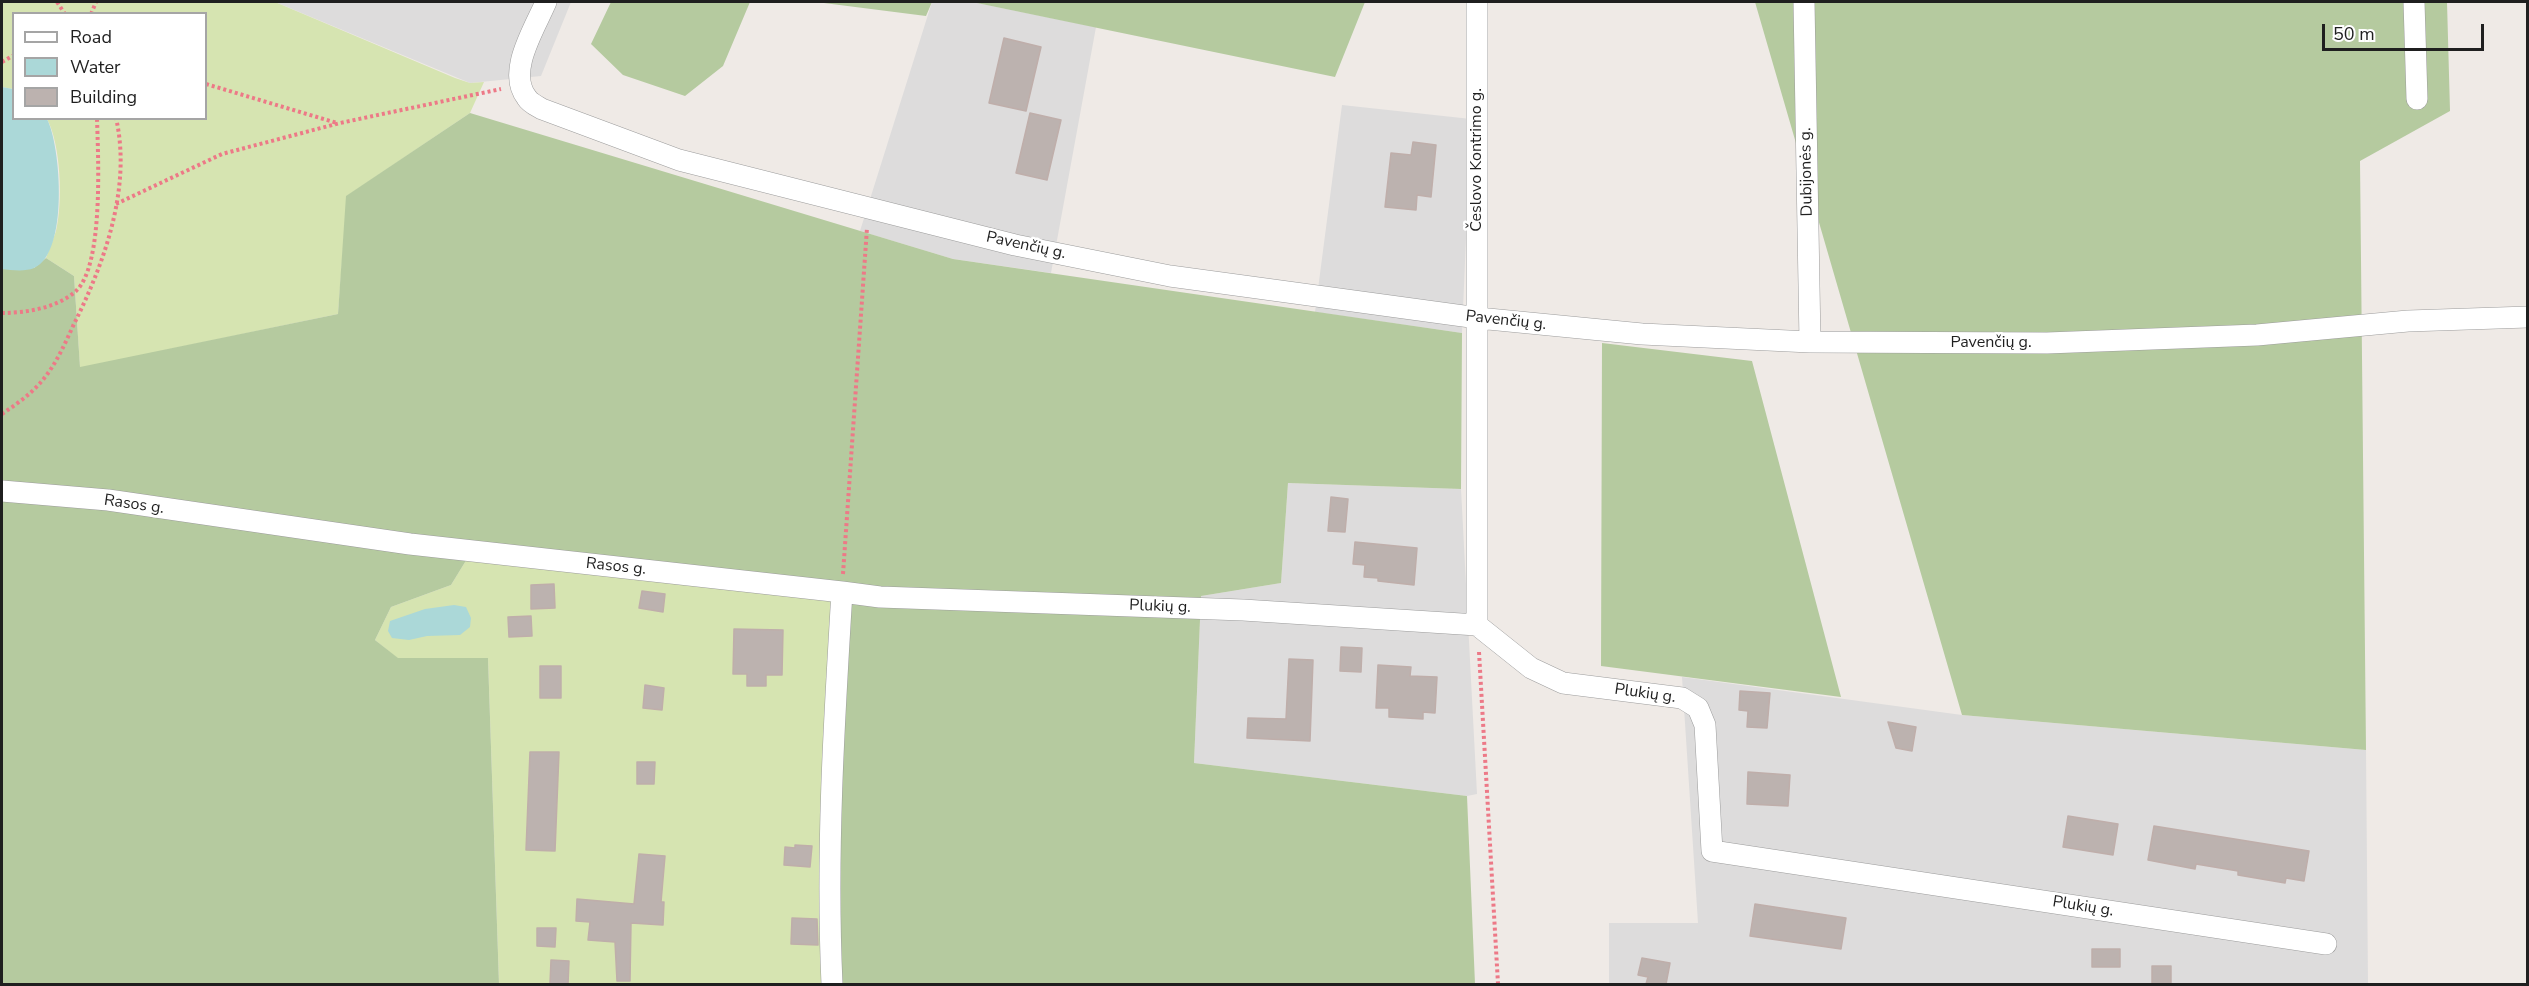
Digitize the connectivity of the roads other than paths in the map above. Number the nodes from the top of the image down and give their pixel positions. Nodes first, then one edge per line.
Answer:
1 (546, 2) edge
2 (1477, 2) edge
3 (1804, 2) edge
4 (2414, 2) edge
5 (2418, 99) dead end
6 (2528, 317) edge
7 (1478, 318) junction
8 (1810, 342) junction
9 (2, 491) edge
10 (842, 592) junction
11 (1477, 625) junction
12 (2326, 944) dead end
13 (832, 984) edge

1 - 7 street, Pavenčių g.
2 - 7 street, Česlovo Kontrimo g.
3 - 8 street, Dubijonės g.
4 - 5 street
6 - 8 street, Pavenčių g.
7 - 8 street, Pavenčių g.
7 - 11 street, Česlovo Kontrimo g.
9 - 10 street, Rasos g.
10 - 11 street, Plukių g.
10 - 13 street
11 - 12 street, Plukių g.

